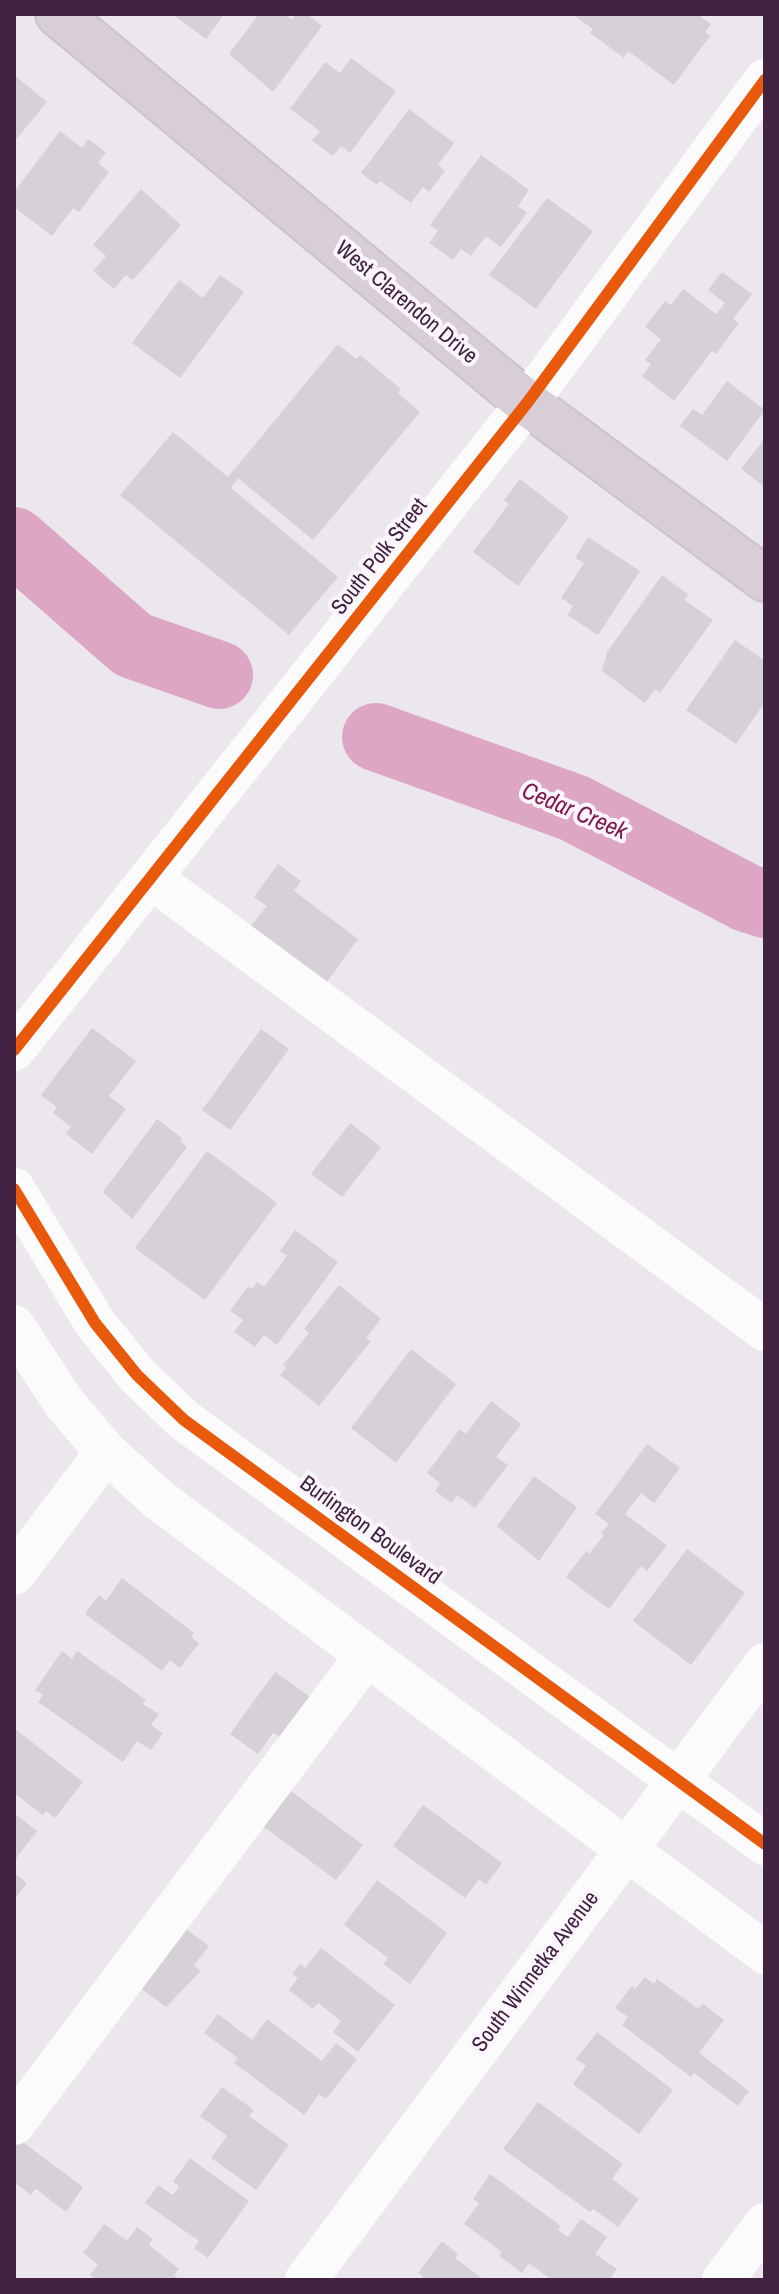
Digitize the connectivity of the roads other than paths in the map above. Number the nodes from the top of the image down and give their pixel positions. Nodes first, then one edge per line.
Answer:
1 (58, 14) edge
2 (765, 80) edge
3 (527, 403) junction
4 (765, 579) edge
5 (151, 878) junction
6 (14, 1050) edge
7 (14, 1189) edge
8 (14, 1326) edge
9 (765, 1330) edge
10 (106, 1452) junction
11 (14, 1574) edge
12 (367, 1655) junction
13 (765, 1664) edge
14 (678, 1781) junction
15 (765, 1844) edge
16 (628, 1850) junction
17 (765, 1953) edge
18 (14, 2124) edge
19 (765, 2224) edge
20 (306, 2280) edge
21 (723, 2280) edge

1 - 3 main road, West Clarendon Drive
2 - 3 street, South Polk Street
3 - 4 main road, West Clarendon Drive
3 - 5 street, South Polk Street
5 - 6 street, South Polk Street
5 - 9 street
7 - 14 street, Burlington Boulevard
8 - 10 street
10 - 11 street
10 - 12 street
12 - 16 street
12 - 18 street
13 - 14 street, South Winnetka Avenue
14 - 15 street, Burlington Boulevard
14 - 16 street, South Winnetka Avenue
16 - 17 street
16 - 20 street, South Winnetka Avenue
19 - 21 street

